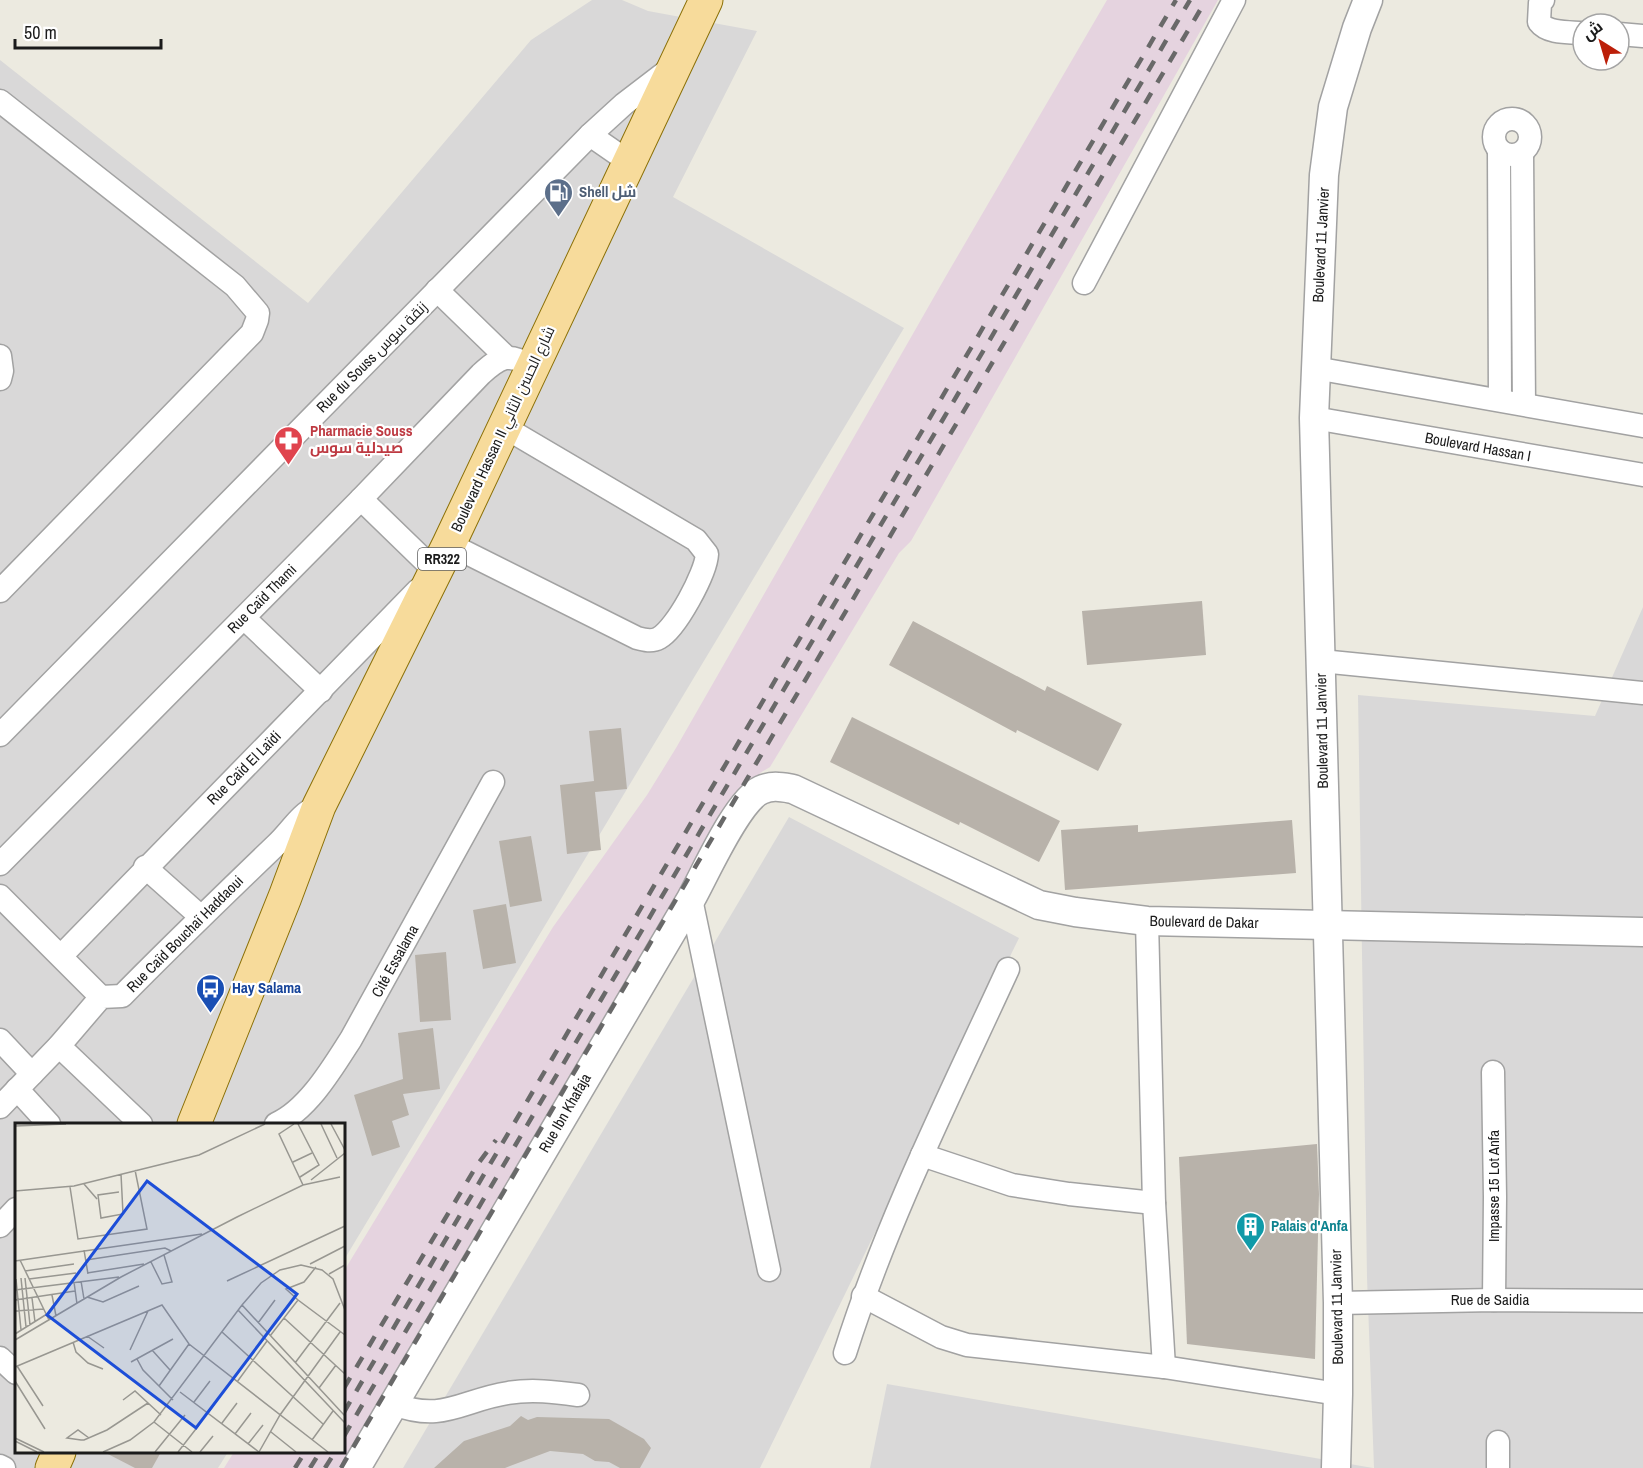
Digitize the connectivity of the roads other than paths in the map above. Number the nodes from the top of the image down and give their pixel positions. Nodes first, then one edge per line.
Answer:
1 (706, 0) edge
2 (1234, 0) edge
3 (1368, 0) edge
4 (1543, 0) edge
5 (1571, 32) edge
6 (676, 64) junction
7 (0, 101) edge
8 (590, 135) junction
9 (1499, 150) junction
10 (1522, 153) junction
11 (629, 162) junction
12 (1499, 239) junction
13 (1523, 239) junction
14 (1084, 283) dead end
15 (437, 290) junction
16 (0, 356) edge
17 (519, 362) junction
18 (1315, 368) junction
19 (0, 379) edge
20 (1500, 399) junction
21 (1524, 404) junction
22 (1314, 418) junction
23 (1643, 426) edge
24 (504, 427) junction
25 (1643, 475) edge
26 (361, 499) junction
27 (438, 565) junction
28 (0, 591) edge
29 (244, 618) junction
30 (1321, 661) junction
31 (321, 691) junction
32 (1643, 693) edge
33 (0, 735) edge
34 (493, 782) dead end
35 (793, 789) joint
36 (319, 806) junction
37 (0, 864) edge
38 (145, 867) junction
39 (0, 896) edge
40 (691, 899) junction
41 (200, 916) junction
42 (1148, 921) junction
43 (1327, 925) junction
44 (1643, 932) edge
45 (61, 956) junction
46 (1008, 969) dead end
47 (101, 997) junction
48 (0, 1040) edge
49 (59, 1046) junction
50 (1493, 1072) dead end
51 (25, 1082) junction
52 (0, 1107) edge
53 (48, 1123) edge
54 (139, 1123) edge
55 (195, 1123) edge
56 (279, 1123) edge
57 (922, 1155) junction
58 (1154, 1203) junction
59 (15, 1210) edge
60 (0, 1226) edge
61 (769, 1270) dead end
62 (863, 1296) junction
63 (1494, 1300) junction
64 (1643, 1300) edge
65 (1338, 1303) junction
66 (845, 1353) dead end
67 (0, 1358) edge
68 (1164, 1367) junction
69 (15, 1372) edge
70 (1338, 1394) junction
71 (578, 1395) dead end
72 (394, 1404) junction
73 (1498, 1442) dead end
74 (59, 1453) edge
75 (0, 1466) edge
76 (4, 1468) edge
77 (52, 1468) edge
78 (356, 1468) edge
79 (1336, 1468) edge
80 (1498, 1468) edge

1 - 6 main road, Boulevard Hassan II شارع الحسن الثاني / RR322
2 - 14 street
3 - 18 street, Boulevard 11 Janvier
4 - 5 street
6 - 8 street, Rue du Souss زنقة سوس
6 - 11 main road, Boulevard Hassan II شارع الحسن الثاني / RR322
7 - 28 street
8 - 11 street
8 - 15 street, Rue du Souss زنقة سوس
9 - 10 street
9 - 10 street
9 - 12 street
10 - 13 street
11 - 17 main road, Boulevard Hassan II شارع الحسن الثاني / RR322
12 - 13 street
12 - 20 street
13 - 21 street
15 - 17 street
15 - 33 street, Rue du Souss زنقة سوس
16 - 19 street
17 - 24 main road, Boulevard Hassan II شارع الحسن الثاني / RR322
17 - 26 street, Rue Caïd Thami
18 - 20 street
18 - 22 street, Boulevard 11 Janvier
20 - 21 street
21 - 23 street
22 - 25 street, Boulevard Hassan I
22 - 30 street, Boulevard 11 Janvier
24 - 27 main road, Boulevard Hassan II شارع الحسن الثاني / RR322
24 - 27 street
26 - 27 street
26 - 29 street, Rue Caïd Thami
27 - 31 street, Rue Caïd El Laïdi
27 - 36 main road, Boulevard Hassan II شارع الحسن الثاني / RR322
29 - 31 street
29 - 37 street, Rue Caïd Thami
30 - 32 street
30 - 43 street, Boulevard 11 Janvier
31 - 38 street, Rue Caïd El Laïdi
34 - 56 street, Cité Essalama
35 - 40 street, Rue Ibn Khafaja
35 - 42 street, Boulevard de Dakar
36 - 41 street, Rue Caïd Bouchaï Haddaoui
36 - 55 main road, Boulevard Hassan II شارع الحسن الثاني / RR322
38 - 41 street
38 - 45 street, Rue Caïd El Laïdi
39 - 45 street
40 - 61 street
40 - 72 street, Rue Ibn Khafaja
41 - 47 street, Rue Caïd Bouchaï Haddaoui
42 - 43 street, Boulevard de Dakar
42 - 58 street
43 - 44 street, Boulevard de Dakar
43 - 65 street, Boulevard 11 Janvier
45 - 47 street
46 - 57 street
47 - 49 street
48 - 51 street
49 - 51 street
49 - 54 street
50 - 63 street, Impasse 15 Lot Anfa
51 - 52 street
51 - 53 street
57 - 58 street
57 - 62 street
58 - 68 street
59 - 60 street
62 - 66 street
62 - 68 street
63 - 64 street, Rue de Saidia
63 - 65 street, Rue de Saidia
65 - 70 street, Boulevard 11 Janvier
67 - 69 street
68 - 70 street
70 - 79 street, Boulevard 11 Janvier
71 - 72 street
72 - 78 street, Rue Ibn Khafaja
73 - 80 street
74 - 77 main road
75 - 76 street

